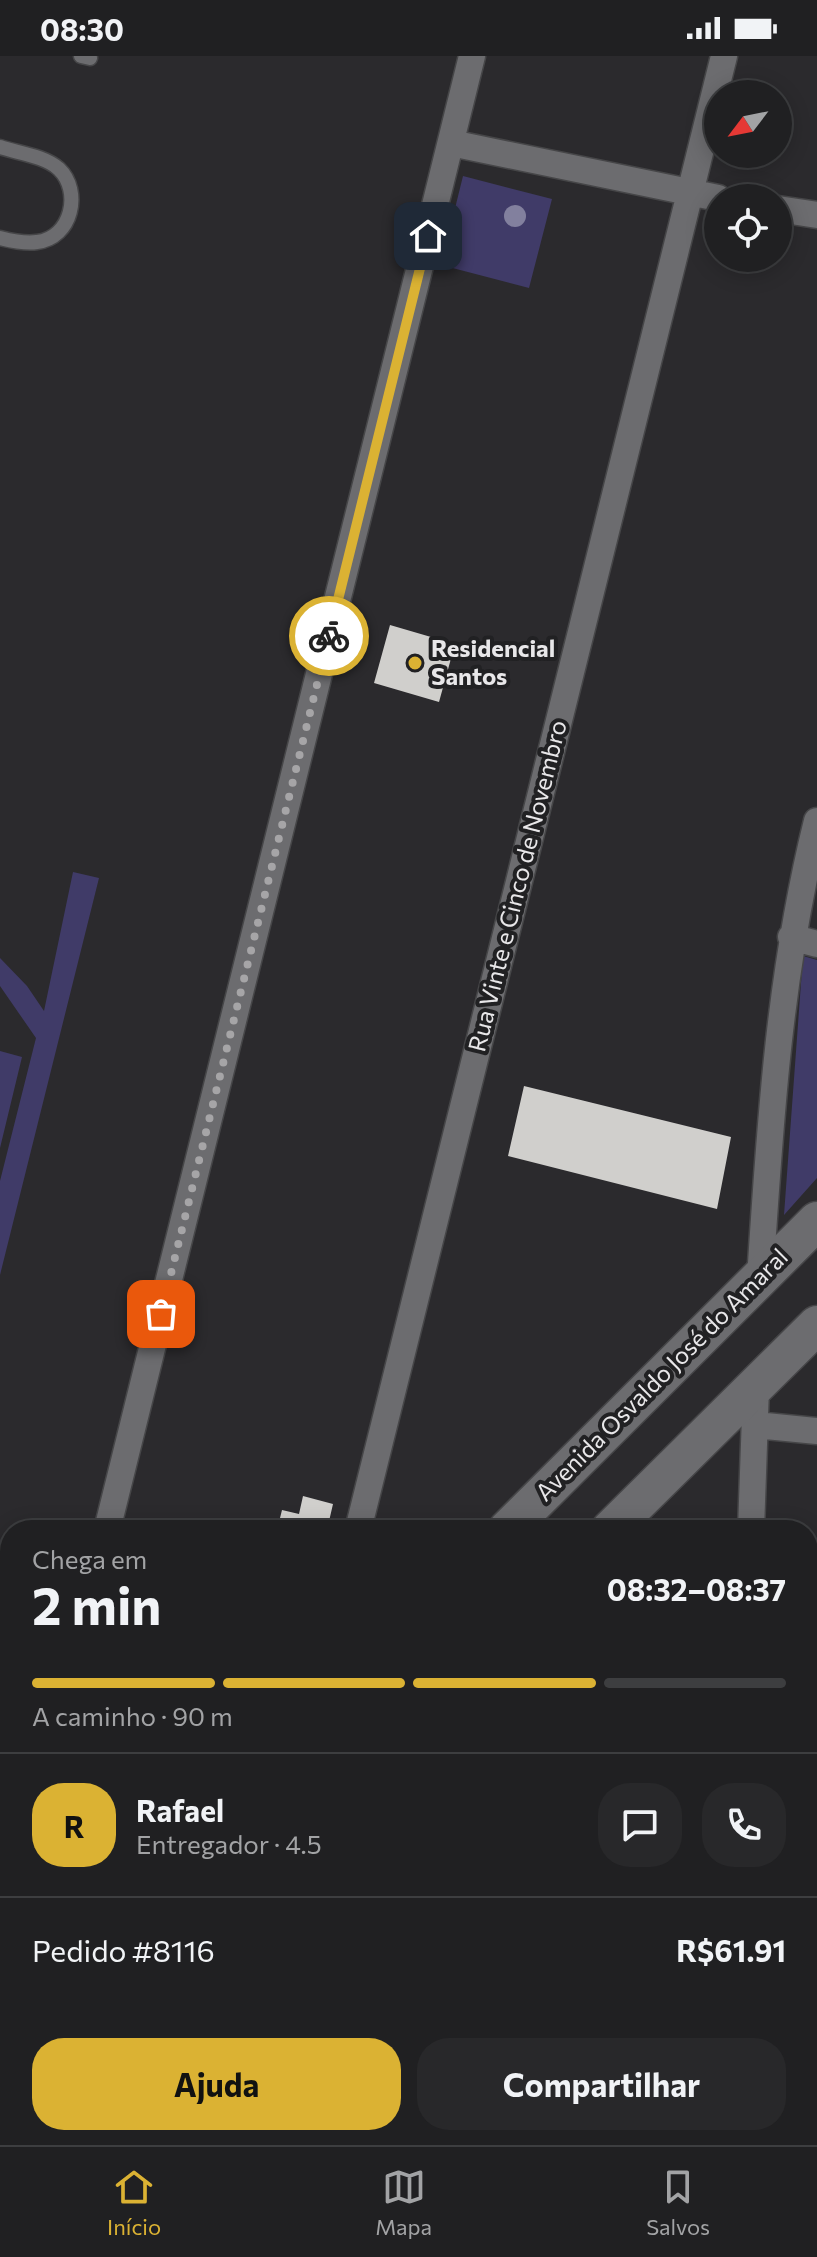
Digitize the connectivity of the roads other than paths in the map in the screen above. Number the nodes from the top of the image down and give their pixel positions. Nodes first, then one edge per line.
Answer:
1 (472, 56) edge
2 (724, 56) edge
3 (451, 143) junction
4 (0, 147) edge
5 (690, 192) junction
6 (704, 195) edge
7 (792, 211) edge
8 (817, 215) edge
9 (0, 238) edge
10 (817, 821) edge
11 (791, 937) junction
12 (817, 944) edge
13 (817, 1221) edge
14 (760, 1279) junction
15 (817, 1325) edge
16 (756, 1387) junction
17 (755, 1425) junction
18 (817, 1431) edge
19 (109, 1520) edge
20 (360, 1520) edge
21 (517, 1520) edge
22 (620, 1520) edge
23 (751, 1520) edge

1 - 3 street
2 - 5 street, Rua Vinte e Cinco de Novembro
3 - 5 street
3 - 19 street
4 - 9 lane
5 - 6 street
5 - 20 street, Rua Vinte e Cinco de Novembro
7 - 8 street
10 - 11 street
11 - 12 street
11 - 14 street
13 - 14 main road, Avenida Osvaldo José do Amaral
14 - 21 main road, Avenida Osvaldo José do Amaral
15 - 16 main road
16 - 17 street
16 - 22 main road
17 - 18 street
17 - 23 street

